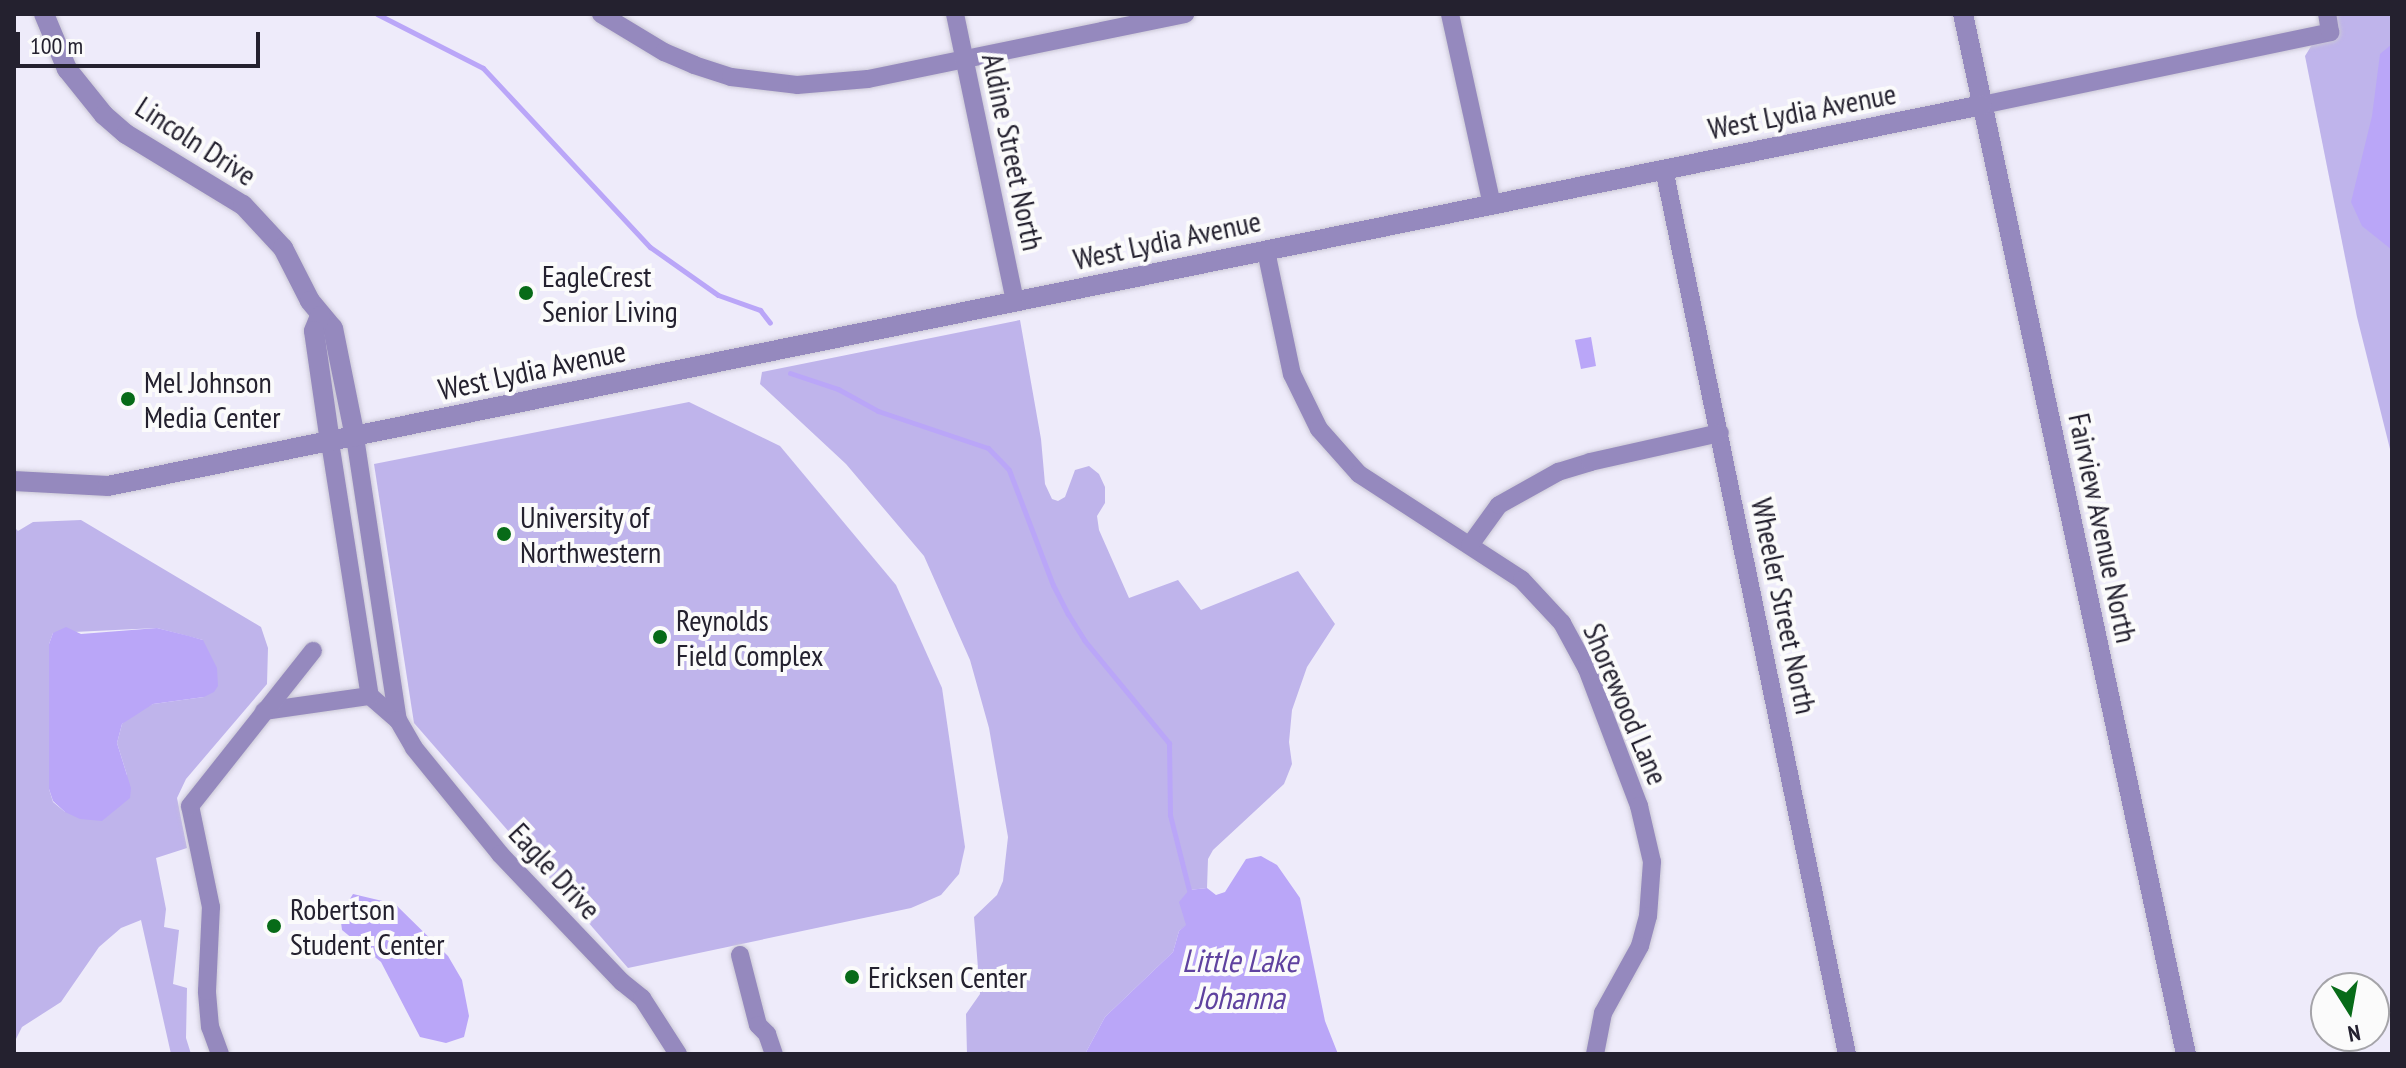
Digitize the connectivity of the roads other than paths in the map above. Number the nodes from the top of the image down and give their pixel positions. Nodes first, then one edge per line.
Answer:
1 (44, 14) edge
2 (601, 14) edge
3 (955, 14) edge
4 (1185, 14) edge
5 (1450, 14) edge
6 (1963, 14) edge
7 (2328, 23) edge
8 (965, 59) junction
9 (1982, 105) junction
10 (1664, 169) junction
11 (1492, 205) junction
12 (1266, 251) junction
13 (1015, 302) junction
14 (320, 316) junction
15 (1720, 433) junction
16 (355, 437) junction
17 (330, 442) junction
18 (14, 481) edge
19 (1470, 545) junction
20 (313, 651) dead end
21 (370, 696) junction
22 (264, 711) junction
23 (398, 720) junction
24 (740, 955) dead end
25 (220, 1054) edge
26 (678, 1054) edge
27 (774, 1054) edge
28 (1595, 1054) edge
29 (1847, 1054) edge
30 (2186, 1054) edge

1 - 14 street, Lincoln Drive
2 - 8 street
3 - 8 street, Aldine Street North
4 - 8 street
5 - 11 street
6 - 9 street, Fairview Avenue North
7 - 9 street, West Lydia Avenue
8 - 13 street, Aldine Street North
9 - 10 street, West Lydia Avenue
9 - 30 street, Fairview Avenue North
10 - 11 street, West Lydia Avenue
10 - 15 street, Wheeler Street North
11 - 12 street, West Lydia Avenue
12 - 13 street, West Lydia Avenue
12 - 19 street, Shorewood Lane
13 - 16 street, West Lydia Avenue
14 - 16 street, Lincoln Drive
14 - 17 street
15 - 19 street
15 - 29 street, Wheeler Street North
16 - 17 street, West Lydia Avenue
16 - 23 street, Eagle Drive
17 - 18 street, West Lydia Avenue
17 - 21 street
19 - 28 street, Shorewood Lane
20 - 22 street
21 - 22 street
21 - 23 street, Eagle Drive
22 - 25 street
23 - 26 street, Eagle Drive
24 - 27 street

